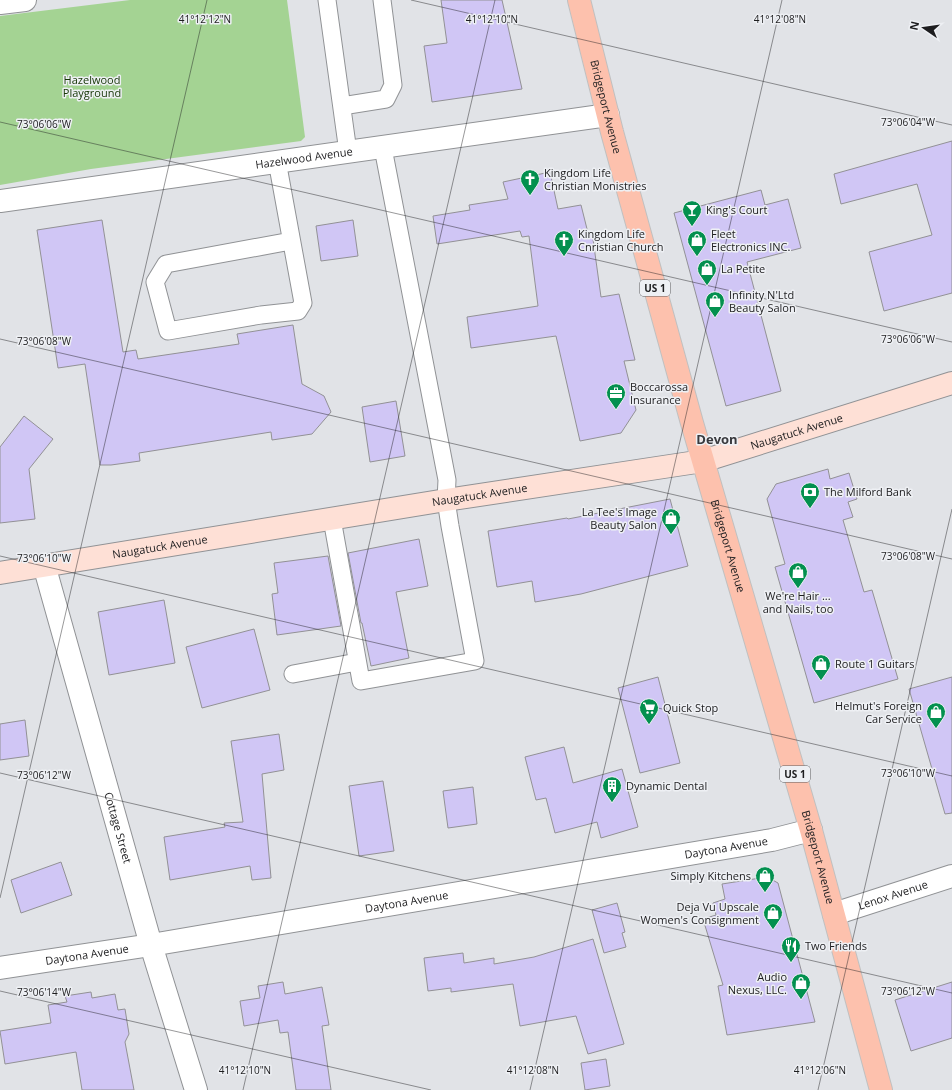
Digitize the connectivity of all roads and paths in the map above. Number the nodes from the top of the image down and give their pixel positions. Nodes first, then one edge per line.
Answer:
1 (26, 0) edge
2 (327, 0) edge
3 (382, 0) edge
4 (580, 0) edge
5 (0, 3) edge
6 (342, 106) junction
7 (608, 116) junction
8 (383, 148) junction
9 (348, 152) junction
10 (277, 161) junction
11 (0, 201) edge
12 (291, 241) junction
13 (952, 383) edge
14 (703, 461) junction
15 (446, 500) junction
16 (332, 519) junction
17 (44, 565) junction
18 (0, 573) edge
19 (357, 662) junction
20 (293, 674) dead end
21 (812, 830) junction
22 (952, 876) edge
23 (834, 914) junction
24 (151, 945) junction
25 (0, 968) edge
26 (196, 1090) edge
27 (881, 1090) edge

1 - 5 street
2 - 6 lane
3 - 6 lane
4 - 7 main road, Bridgeport Avenue / US 1
6 - 9 lane
7 - 8 street, Hazelwood Avenue
7 - 14 main road, Bridgeport Avenue / US 1
8 - 9 street, Hazelwood Avenue
8 - 15 lane
9 - 10 street, Hazelwood Avenue
10 - 11 street, Hazelwood Avenue
10 - 12 lane
12 - 12 lane
13 - 14 main road, Naugatuck Avenue
14 - 15 main road, Naugatuck Avenue
14 - 21 main road, Bridgeport Avenue / US 1
15 - 16 main road, Naugatuck Avenue
15 - 19 lane
16 - 17 main road, Naugatuck Avenue
16 - 19 lane
17 - 18 main road, Naugatuck Avenue
17 - 24 street, Cottage Street
19 - 20 lane
21 - 23 main road, Bridgeport Avenue / US 1
21 - 24 street, Daytona Avenue
22 - 23 street, Lenox Avenue
23 - 27 main road, Bridgeport Avenue / US 1
24 - 25 street, Daytona Avenue
24 - 26 street, Cottage Street

